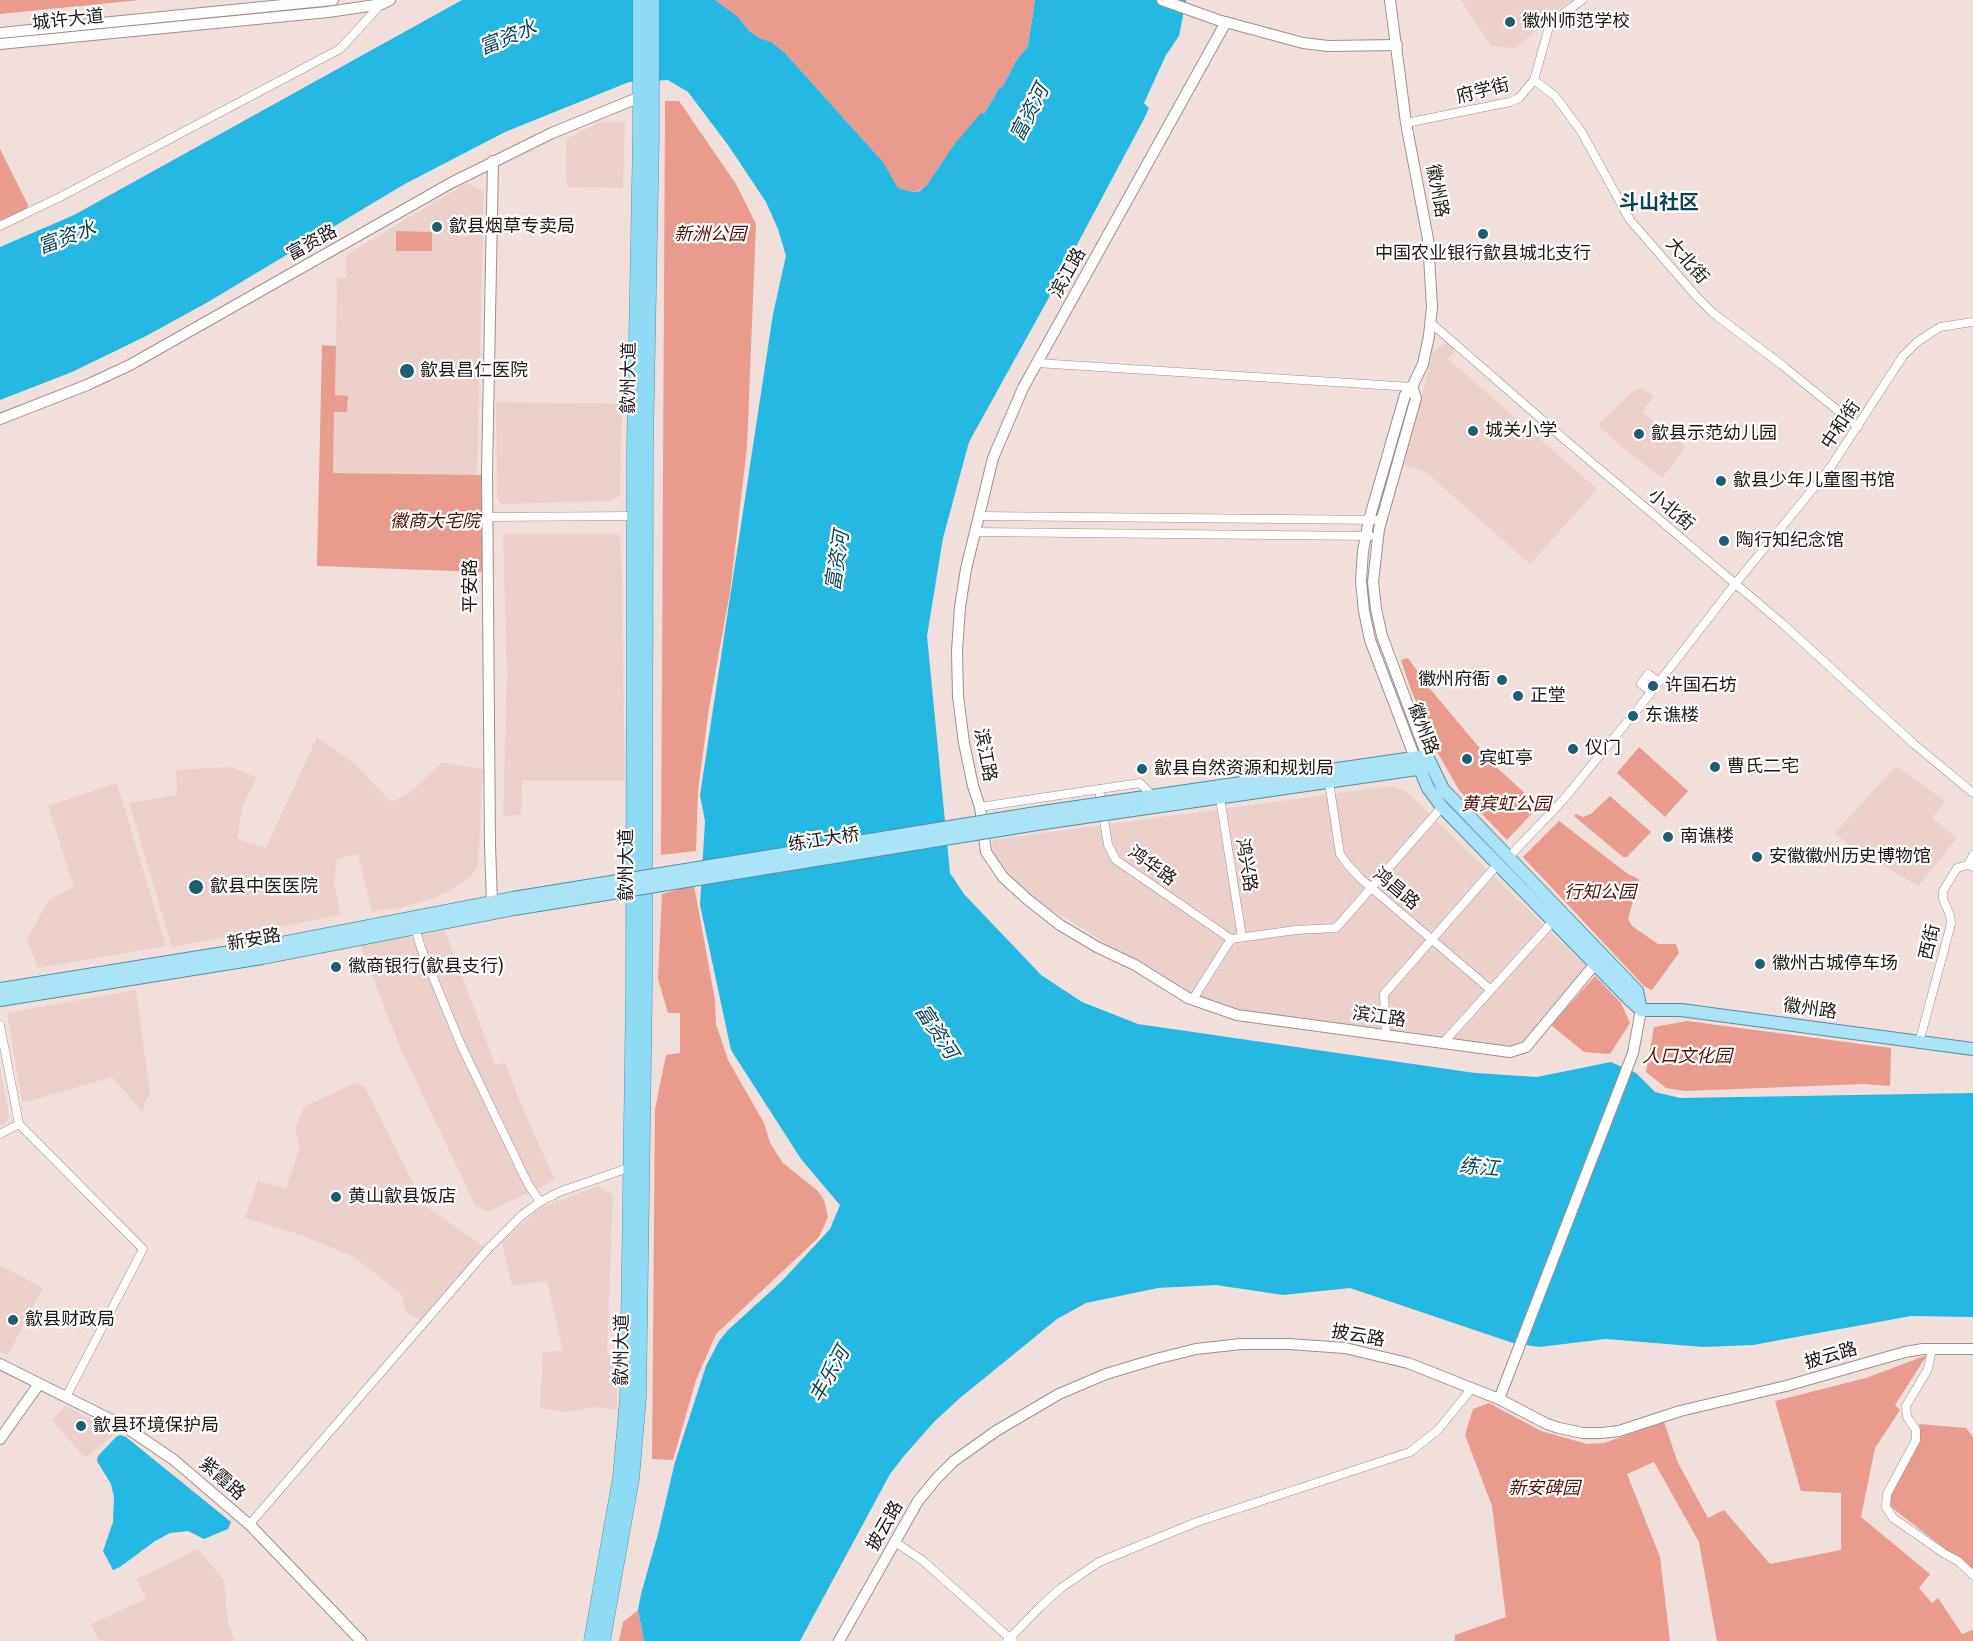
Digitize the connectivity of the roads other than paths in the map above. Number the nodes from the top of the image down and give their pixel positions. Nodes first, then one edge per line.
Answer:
1 (333, 0) edge
2 (640, 0) edge
3 (652, 0) edge
4 (1162, 0) edge
5 (1390, 0) edge
6 (1582, 0) edge
7 (386, 1) edge
8 (1222, 21) junction
9 (0, 33) edge
10 (0, 44) edge
11 (1397, 45) junction
12 (1534, 80) junction
13 (644, 90) junction
14 (1406, 123) junction
15 (494, 161) junction
16 (0, 225) edge
17 (1973, 322) edge
18 (1431, 323) junction
19 (1037, 363) junction
20 (1412, 387) junction
21 (0, 419) edge
22 (1858, 427) junction
23 (634, 516) junction
24 (979, 516) junction
25 (487, 518) junction
26 (1369, 520) junction
27 (1382, 520) junction
28 (975, 532) junction
29 (1366, 536) junction
30 (1378, 536) junction
31 (1734, 584) junction
32 (1638, 709) tunnel mouth
33 (1627, 722) tunnel mouth
34 (1423, 762) junction
35 (1329, 782) junction
36 (1099, 789) junction
37 (1973, 793) edge
38 (1154, 796) junction
39 (1220, 798) junction
40 (1139, 804) junction
41 (980, 807) junction
42 (1442, 807) junction
43 (1973, 855) edge
44 (1503, 861) junction
45 (1970, 866) edge
46 (1372, 887) junction
47 (492, 902) junction
48 (513, 904) junction
49 (1553, 921) junction
50 (415, 928) junction
51 (1242, 937) junction
52 (1231, 939) junction
53 (1432, 939) junction
54 (1595, 964) junction
55 (0, 989) edge
56 (1491, 990) junction
57 (1192, 999) junction
58 (0, 1000) edge
59 (1641, 1010) junction
60 (0, 1025) edge
61 (1386, 1034) junction
62 (1443, 1043) junction
63 (1918, 1043) junction
64 (1973, 1049) edge
65 (19, 1124) junction
66 (0, 1134) edge
67 (630, 1167) junction
68 (540, 1202) junction
69 (1932, 1349) junction
70 (1973, 1349) edge
71 (0, 1364) edge
72 (39, 1384) junction
73 (1472, 1388) junction
74 (66, 1397) junction
75 (1499, 1399) junction
76 (0, 1439) edge
77 (249, 1525) junction
78 (895, 1542) junction
79 (1973, 1575) edge
80 (1010, 1640) edge
81 (361, 1641) edge
82 (591, 1641) edge
83 (603, 1641) edge
84 (839, 1641) edge

1 - 9 street, 城许大道
2 - 13 highway
3 - 13 highway
4 - 8 street
5 - 11 street, 徽州路
6 - 12 street, 府学街
7 - 10 street, 城许大道
7 - 16 street
8 - 11 street
8 - 19 street, 滨江路
11 - 14 street, 徽州路
12 - 14 street, 府学街
12 - 22 street, 大北街
13 - 15 street, 富资路
13 - 23 highway, 歙州大道
13 - 83 highway, 歙州大道
14 - 18 street, 徽州路
15 - 21 street, 富资路
15 - 25 street, 平安路
17 - 22 street, 中和街
18 - 20 street, 徽州路
18 - 31 street, 小北街
19 - 20 street
19 - 24 street, 滨江路
20 - 26 street, 徽州路
20 - 27 street, 徽州路
22 - 31 street, 中和街
23 - 25 street
23 - 67 highway, 歙州大道
24 - 26 street
24 - 28 street, 滨江路
25 - 47 street, 平安路
26 - 27 street
26 - 29 street, 徽州路
27 - 30 street, 徽州路
28 - 29 street
28 - 41 street, 滨江路
29 - 30 street
29 - 34 street, 徽州路
30 - 34 street, 徽州路
31 - 32 street, 中和街
31 - 37 street, 小北街
33 - 44 street
34 - 35 main road
34 - 38 main road
34 - 42 main road, 徽州路
34 - 44 main road, 徽州路
35 - 39 main road
35 - 46 street, 鸿昌路
36 - 38 street
36 - 41 street
36 - 52 street, 鸿华路
38 - 40 main road
39 - 40 main road
39 - 51 street, 鸿兴路
40 - 48 main road, 练江大桥, bridge
41 - 57 street, 滨江路
42 - 44 main road, 徽州路
42 - 46 street
43 - 45 street, 西街
44 - 49 main road, 徽州路
44 - 53 street
44 - 59 main road, 徽州路
45 - 63 street, 西街
46 - 51 street
46 - 53 street, 鸿昌路
47 - 48 main road, 新安路
47 - 55 main road, 新安路
48 - 50 main road, 新安路
49 - 54 main road, 徽州路
49 - 56 street
50 - 58 main road, 新安路
50 - 68 street
51 - 52 street
52 - 57 street
53 - 56 street, 鸿昌路
53 - 61 street
54 - 59 main road, 徽州路
54 - 62 street, 滨江路
56 - 62 street
57 - 61 street, 滨江路
59 - 63 main road, 徽州路
59 - 75 street
60 - 65 street
61 - 62 street, 滨江路
63 - 64 main road, 徽州路
65 - 66 street
65 - 74 street
67 - 68 street
67 - 82 highway, 歙州大道
68 - 77 street
69 - 70 street, 披云路
69 - 75 street, 披云路
69 - 79 street
71 - 72 street, 紫霞路
72 - 74 street, 紫霞路
72 - 76 street
73 - 75 street, 披云路
73 - 78 street, 披云路
73 - 80 street
74 - 77 street, 紫霞路
77 - 81 street, 紫霞路
78 - 80 street
78 - 84 street, 披云路

